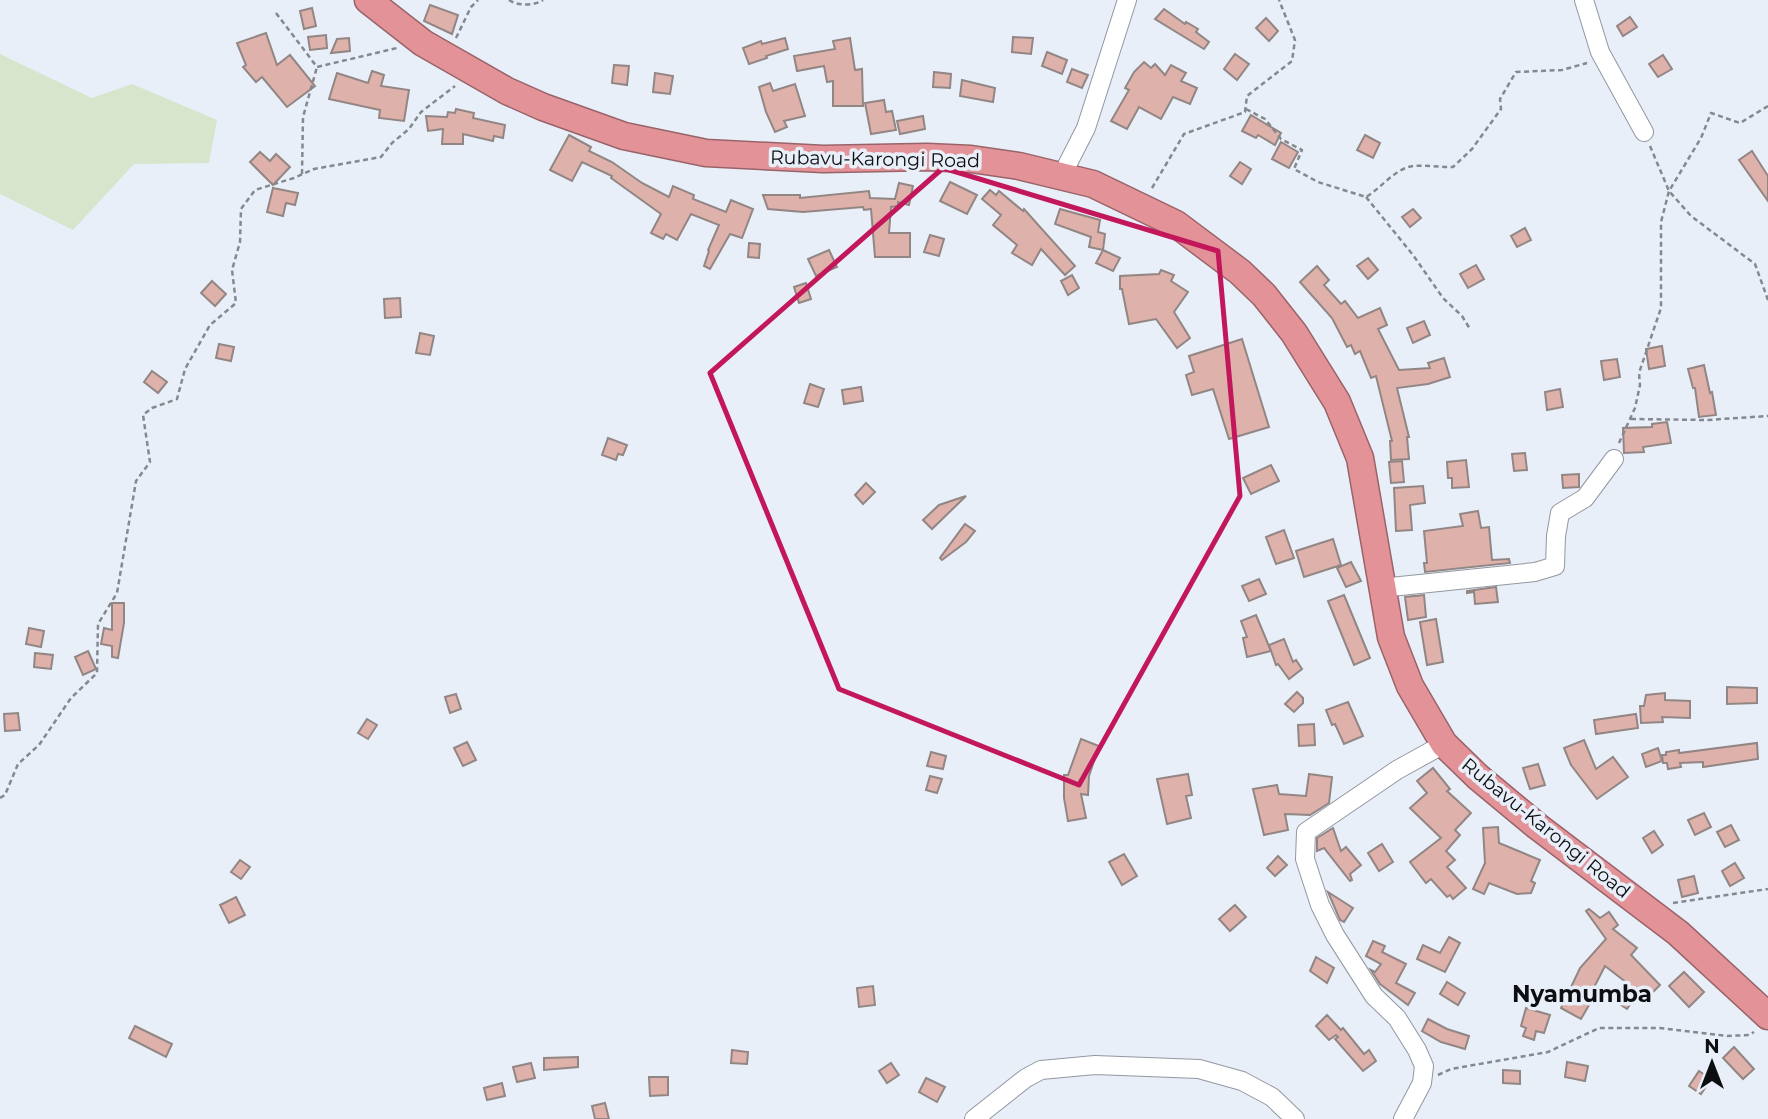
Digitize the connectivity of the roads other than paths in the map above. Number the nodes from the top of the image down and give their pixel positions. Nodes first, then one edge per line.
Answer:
1 (369, 0) edge
2 (1127, 0) edge
3 (1584, 0) edge
4 (1644, 132) road end
5 (1062, 175) junction
6 (1614, 459) road end
7 (1381, 588) junction
8 (1444, 744) junction
9 (1763, 1022) edge
10 (974, 1119) edge
11 (1295, 1119) edge
12 (1403, 1119) edge

1 - 5 highway, Rubavu-Karongi Road
2 - 5 street
3 - 4 street
5 - 7 highway, Rubavu-Karongi Road
6 - 7 street
7 - 8 highway, Rubavu-Karongi Road
8 - 9 highway, Rubavu-Karongi Road
8 - 12 street
10 - 11 street

